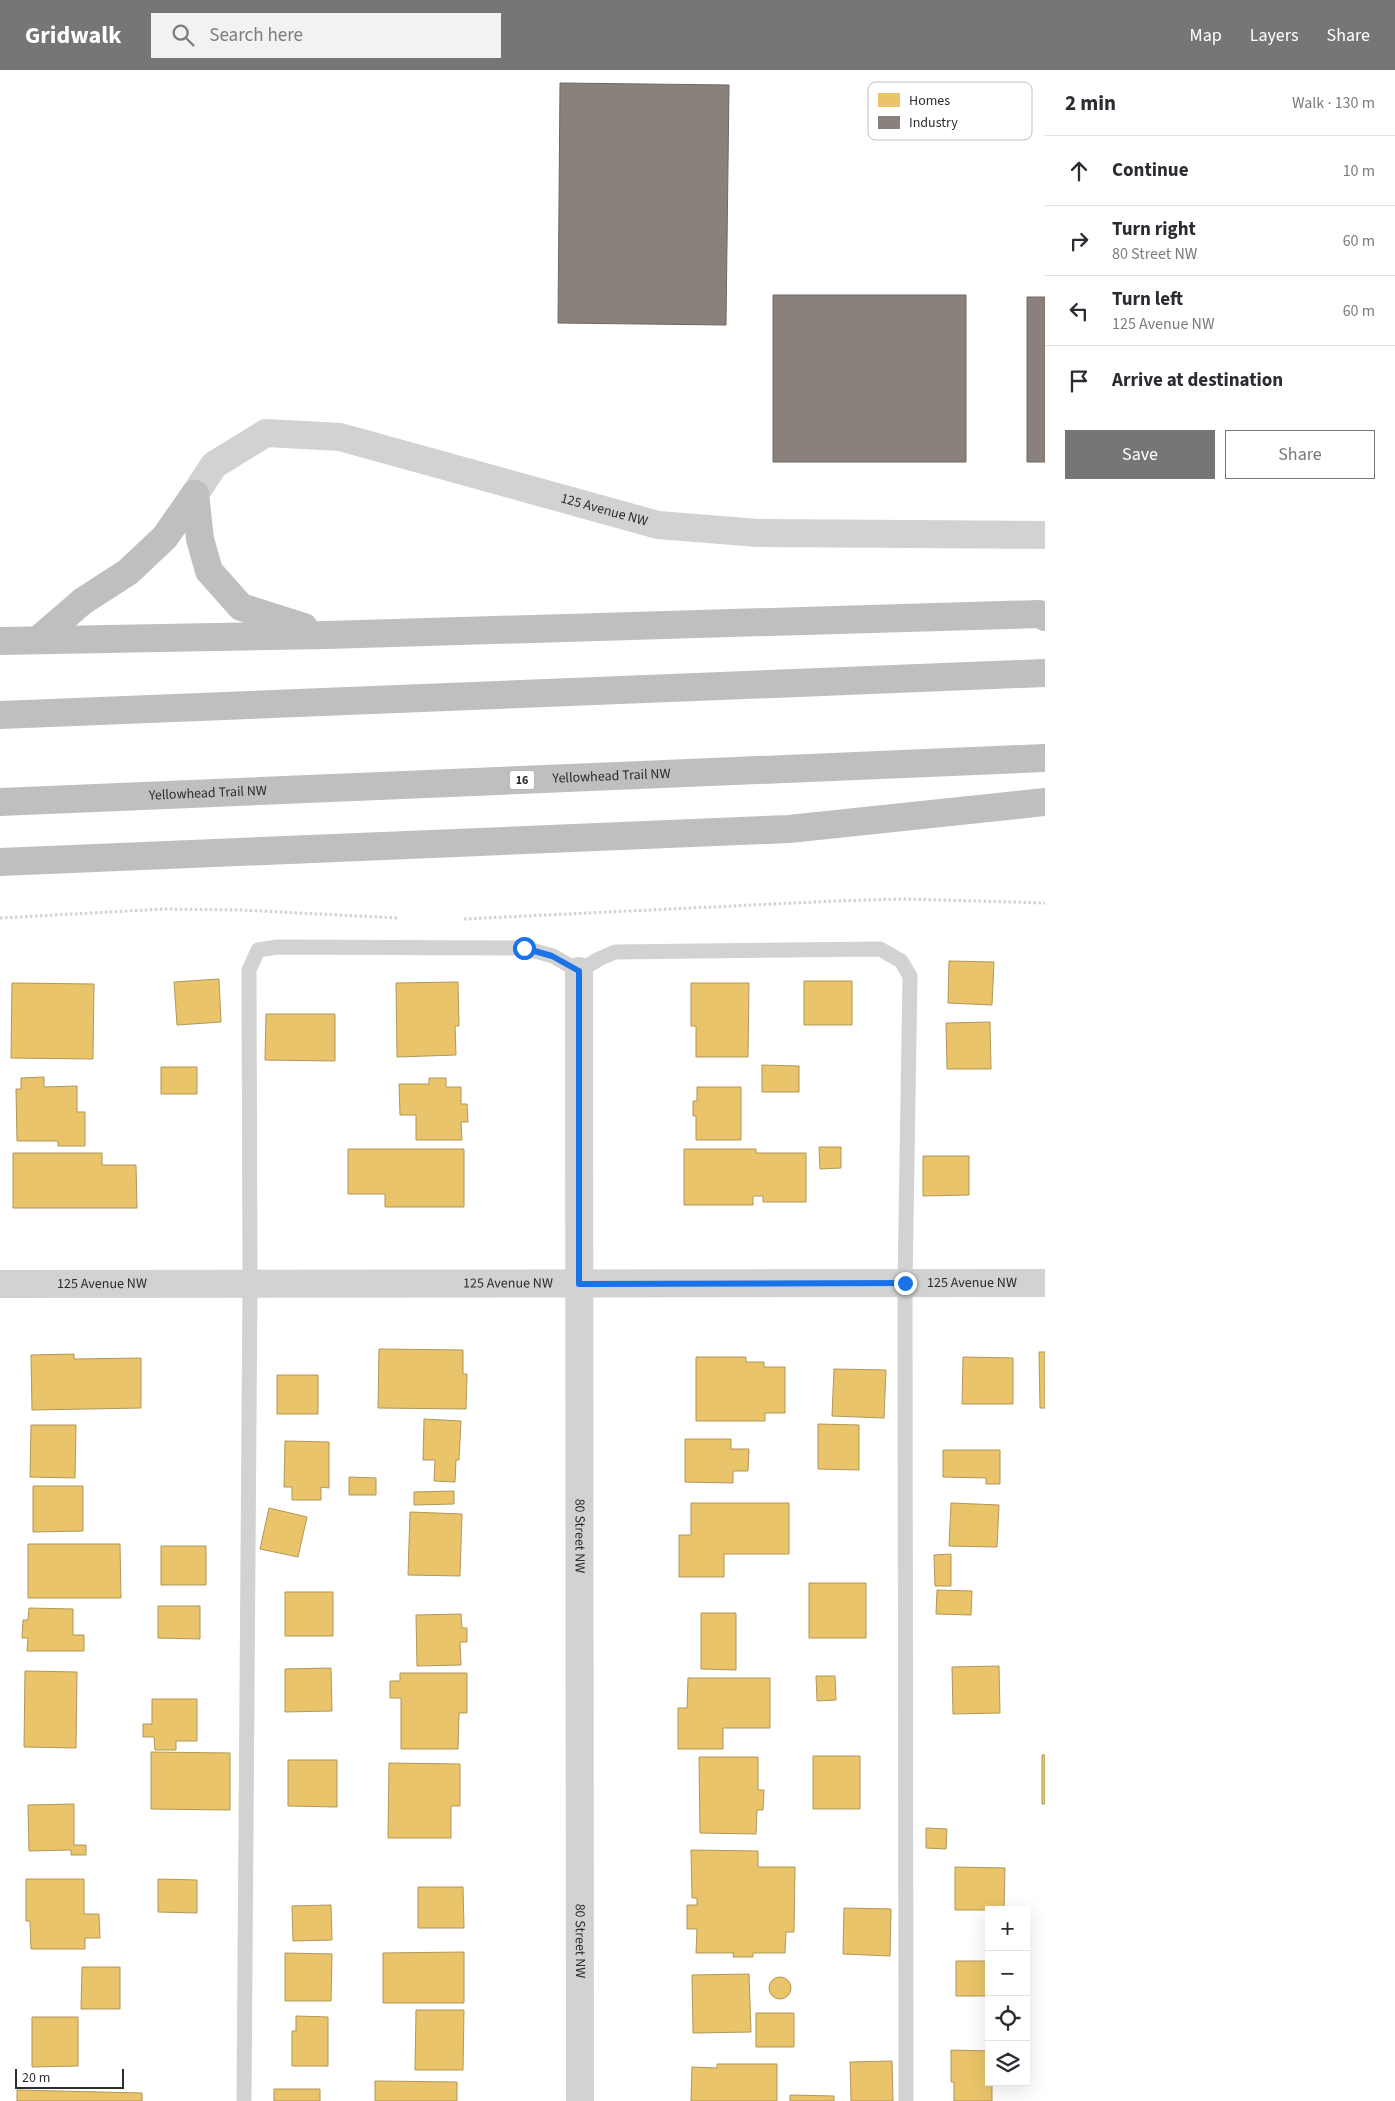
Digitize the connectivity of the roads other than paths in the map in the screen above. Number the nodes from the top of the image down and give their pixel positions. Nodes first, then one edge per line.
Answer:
1 (195, 494) junction
2 (1045, 535) edge
3 (1045, 617) edge
4 (327, 635) junction
5 (39, 639) junction
6 (0, 641) edge
7 (1045, 673) edge
8 (0, 715) edge
9 (1045, 758) edge
10 (0, 802) edge
11 (1045, 802) edge
12 (0, 862) edge
13 (579, 971) junction
14 (905, 1283) junction
15 (1045, 1283) edge
16 (0, 1284) edge
17 (250, 1284) junction
18 (579, 1284) junction
19 (244, 2101) edge
20 (580, 2101) edge
21 (906, 2101) edge

1 - 2 street, 125 Avenue NW
1 - 4 highway
1 - 5 highway
3 - 4 highway
4 - 5 highway
5 - 6 highway
7 - 8 highway
9 - 10 highway, Yellowhead Trail NW / 16
11 - 12 highway
13 - 14 lane
13 - 17 lane
13 - 18 street, 80 Street NW
14 - 15 street, 125 Avenue NW
14 - 18 street, 125 Avenue NW
14 - 21 lane
16 - 17 street, 125 Avenue NW
17 - 18 street, 125 Avenue NW
17 - 19 lane
18 - 20 street, 80 Street NW

